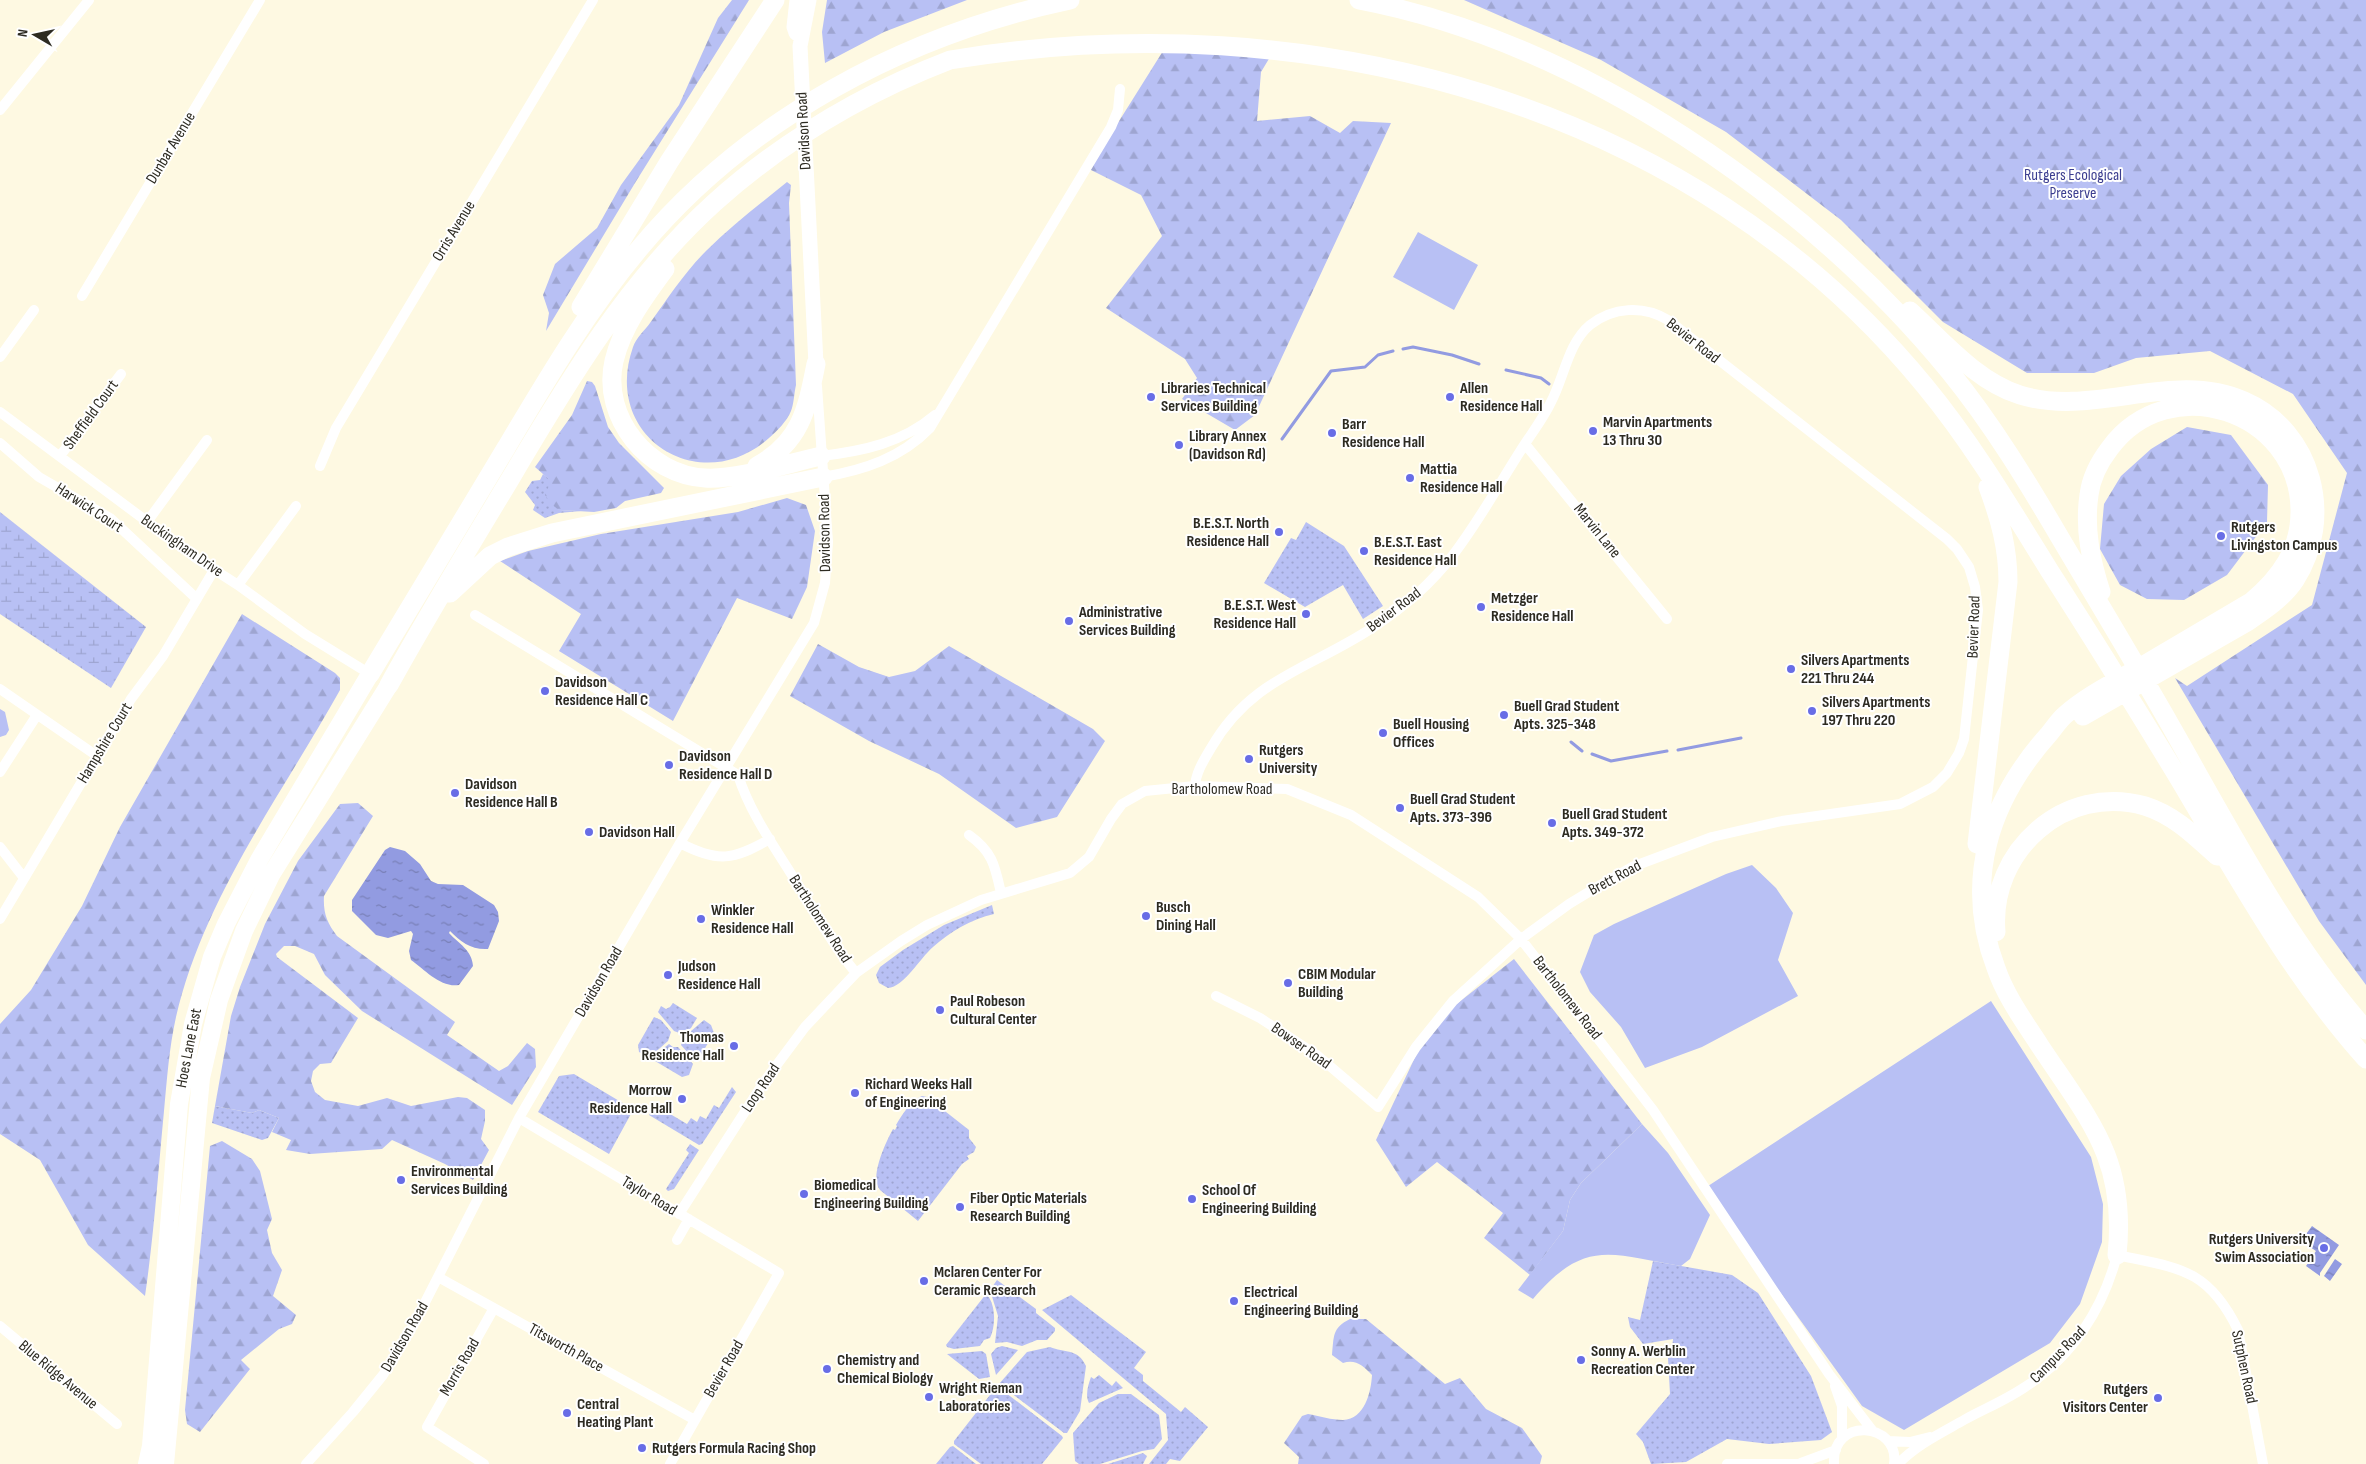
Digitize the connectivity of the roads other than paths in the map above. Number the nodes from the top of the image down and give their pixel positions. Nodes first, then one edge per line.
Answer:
1 (89, 0) edge
2 (260, 0) edge
3 (593, 0) edge
4 (775, 0) edge
5 (796, 0) edge
6 (809, 0) edge
7 (1070, 0) edge
8 (1359, 0) edge
9 (1409, 0) edge
10 (1031, 5) edge
11 (1048, 31) dead end
12 (1490, 38) junction
13 (800, 46) junction
14 (1120, 89) dead end
15 (0, 110) edge
16 (1608, 123) dead end
17 (743, 179) junction
18 (82, 296) dead end
19 (1883, 297) junction
20 (34, 310) dead end
21 (0, 357) edge
22 (816, 364) junction
23 (121, 374) dead end
24 (0, 412) edge
25 (937, 413) junction
26 (208, 440) dead end
27 (0, 443) edge
28 (1525, 444) junction
29 (1976, 452) junction
30 (60, 456) junction
31 (821, 456) junction
32 (320, 466) dead end
33 (746, 473) junction
34 (823, 477) junction
35 (485, 483) junction
36 (296, 506) dead end
37 (147, 522) junction
38 (214, 570) junction
39 (238, 585) junction
40 (197, 599) junction
41 (476, 615) dead end
42 (1667, 619) dead end
43 (2112, 626) junction
44 (410, 646) junction
45 (370, 674) junction
46 (389, 685) joint
47 (0, 689) edge
48 (37, 715) junction
49 (2048, 734) junction
50 (97, 756) junction
51 (727, 768) junction
52 (0, 772) edge
53 (1195, 786) junction
54 (1933, 787) joint
55 (969, 835) dead end
56 (770, 839) junction
57 (680, 842) junction
58 (0, 847) edge
59 (1983, 866) junction
60 (2234, 872) junction
61 (24, 878) junction
62 (1001, 893) junction
63 (0, 919) edge
64 (1521, 939) junction
65 (856, 973) junction
66 (2000, 981) junction
67 (1216, 996) dead end
68 (2346, 1007) junction
69 (2366, 1020) edge
70 (2366, 1030) edge
71 (2366, 1059) edge
72 (1378, 1107) joint
73 (518, 1118) junction
74 (679, 1214) junction
75 (689, 1219) junction
76 (676, 1240) dead end
77 (2117, 1255) junction
78 (779, 1273) joint
79 (438, 1277) junction
80 (494, 1308) junction
81 (0, 1326) edge
82 (1829, 1374) junction
83 (695, 1420) junction
84 (117, 1424) dead end
85 (1872, 1430) junction
86 (1936, 1436) junction
87 (1842, 1439) junction
88 (1888, 1441) junction
89 (1836, 1450) junction
90 (1803, 1463) edge
91 (147, 1464) edge
92 (165, 1464) edge
93 (306, 1464) edge
94 (484, 1464) edge
95 (670, 1464) edge
96 (1727, 1464) edge
97 (1834, 1464) edge
98 (1894, 1464) edge
99 (1898, 1464) edge
100 (2262, 1464) edge

1 - 15 street
2 - 18 street, Dunbar Avenue
3 - 32 street, Orris Avenue
4 - 35 highway
5 - 13 main road, Davidson Road
6 - 13 main road, Davidson Road
7 - 10 highway
8 - 12 highway
9 - 12 highway
10 - 35 highway
11 - 17 highway
12 - 19 highway
13 - 22 main road, Davidson Road
14 - 25 street, Davidson Road
16 - 29 highway
17 - 33 highway
17 - 44 highway
19 - 43 highway
19 - 49 highway
20 - 21 street
22 - 31 street, Davidson Road
22 - 33 highway
23 - 30 street, Sheffield Court
24 - 30 street, Buckingham Drive
25 - 31 street, Davidson Road
25 - 34 street, Davidson Road
26 - 37 street
27 - 40 street, Harwick Court
28 - 42 street, Marvin Lane
28 - 53 street, Bevier Road
28 - 54 street, Bevier Road
29 - 59 highway
29 - 60 highway
30 - 37 street, Buckingham Drive
31 - 33 highway
31 - 34 street, Davidson Road
34 - 44 highway
34 - 51 street, Davidson Road
35 - 45 highway
36 - 39 street
37 - 38 street, Buckingham Drive
38 - 39 street, Buckingham Drive
38 - 40 street, Hampshire Court
39 - 45 street, Buckingham Drive
40 - 50 street, Hampshire Court
41 - 51 street, Bartholomew Road
43 - 49 highway
43 - 68 highway
44 - 46 highway
45 - 91 highway, Hoes Lane East
46 - 92 highway, Hoes Lane East
47 - 48 street
48 - 50 street
48 - 52 street
49 - 59 highway
50 - 61 street, Hampshire Court
51 - 56 street, Bartholomew Road
51 - 57 street, Davidson Road
53 - 62 street, Bartholomew Road
53 - 64 street, Bartholomew Road
54 - 64 street, Brett Road
55 - 62 street
56 - 57 street
56 - 65 street, Bartholomew Road
57 - 73 street, Davidson Road
58 - 61 street
59 - 66 highway
60 - 66 highway
60 - 71 highway
61 - 63 street, Hampshire Court
62 - 65 street, Bartholomew Road
64 - 72 street, Brett Road
64 - 82 street, Bartholomew Road
65 - 74 street, Loop Road
66 - 77 highway
67 - 72 street, Bowser Road
68 - 69 highway
68 - 70 highway
73 - 74 street, Taylor Road
73 - 79 street, Davidson Road
74 - 75 street, Taylor Road
75 - 76 street
75 - 78 street, Taylor Road
77 - 86 street, Campus Road
77 - 100 street, Sutphen Road
78 - 83 street, Bevier Road
79 - 80 street, Titsworth Place
79 - 93 street, Davidson Road
80 - 83 street, Titsworth Place
80 - 94 street, Morris Road
81 - 84 street, Blue Ridge Avenue
82 - 85 street, Bartholomew Road
82 - 87 street, Bartholomew Road
83 - 95 street, Bevier Road
85 - 87 street
85 - 88 street, Bartholomew Road
86 - 88 street, Campus Road
86 - 99 street, Campus Road
87 - 89 street
88 - 98 street
89 - 90 street
89 - 97 street
90 - 96 street

